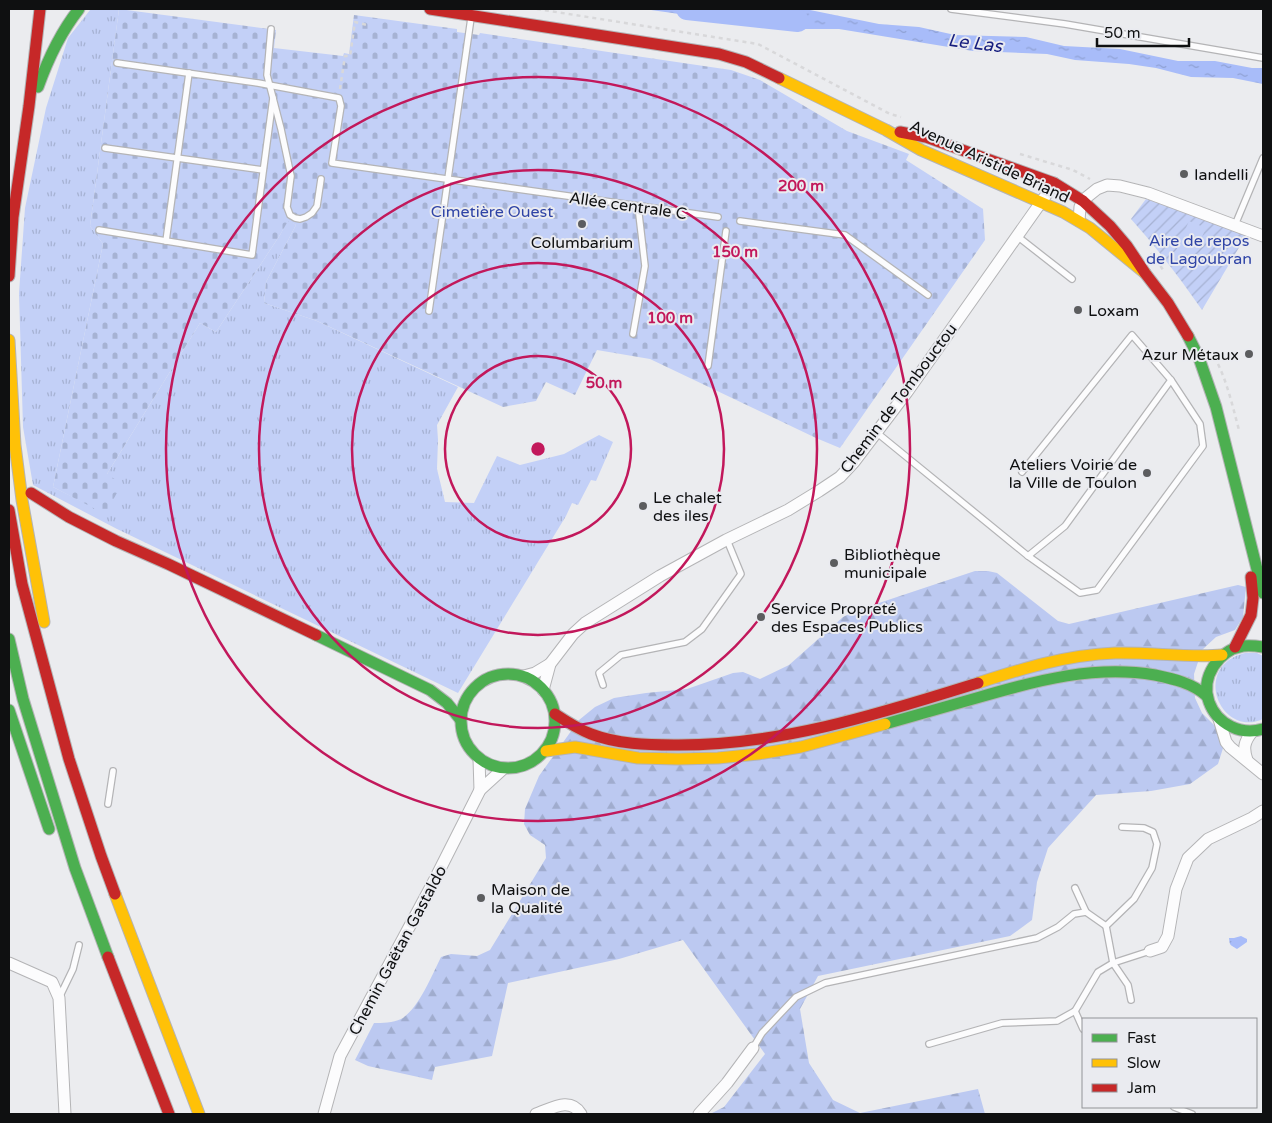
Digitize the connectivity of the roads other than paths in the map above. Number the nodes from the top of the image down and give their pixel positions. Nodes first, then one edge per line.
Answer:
1 (40, 9) edge
2 (80, 9) edge
3 (430, 9) edge
4 (951, 9) edge
5 (472, 16) junction
6 (271, 29) dead end
7 (1263, 58) edge
8 (117, 63) dead end
9 (189, 73) junction
10 (269, 85) junction
11 (273, 98) junction
12 (27, 120) junction
13 (886, 130) junction
14 (106, 148) dead end
15 (177, 158) junction
16 (1263, 158) edge
17 (264, 170) junction
18 (322, 179) dead end
19 (448, 179) junction
20 (1054, 183) junction
21 (1083, 201) junction
22 (1041, 202) junction
23 (638, 206) junction
24 (718, 217) dead end
25 (740, 221) dead end
26 (1079, 221) junction
27 (1235, 225) junction
28 (98, 230) dead end
29 (726, 231) dead end
30 (1017, 236) junction
31 (1263, 236) edge
32 (166, 241) junction
33 (1145, 273) junction
34 (9, 276) edge
35 (1072, 279) dead end
36 (928, 295) dead end
37 (430, 312) dead end
38 (633, 334) dead end
39 (9, 340) edge
40 (708, 366) dead end
41 (1171, 380) junction
42 (876, 432) junction
43 (1022, 472) dead end
44 (31, 493) dead end
45 (9, 510) edge
46 (1248, 537) junction
47 (726, 540) junction
48 (1028, 556) junction
49 (1263, 592) edge
50 (9, 639) edge
51 (1235, 647) junction
52 (1263, 647) edge
53 (1222, 655) junction
54 (550, 664) junction
55 (524, 676) junction
56 (603, 685) dead end
57 (544, 690) junction
58 (1207, 696) junction
59 (9, 710) edge
60 (555, 714) junction
61 (1219, 718) junction
62 (460, 719) junction
63 (1259, 731) edge
64 (546, 751) junction
65 (69, 759) junction
66 (479, 760) junction
67 (1247, 760) junction
68 (503, 769) junction
69 (113, 771) dead end
70 (1263, 774) edge
71 (480, 790) junction
72 (108, 804) dead end
73 (1263, 811) edge
74 (1122, 827) dead end
75 (52, 838) dead end
76 (1075, 888) dead end
77 (78, 908) dead end
78 (1086, 912) junction
79 (1106, 926) junction
80 (79, 945) dead end
81 (1150, 951) joint
82 (9, 963) edge
83 (1113, 963) junction
84 (59, 998) junction
85 (1131, 1000) dead end
86 (128, 1008) junction
87 (1075, 1011) junction
88 (1082, 1027) edge
89 (929, 1044) dead end
90 (753, 1048) joint
91 (1177, 1108) edge
92 (65, 1114) edge
93 (169, 1114) edge
94 (199, 1114) edge
95 (324, 1114) edge
96 (536, 1114) edge
97 (581, 1114) edge
98 (699, 1114) edge
99 (1192, 1114) edge

1 - 12 main road
2 - 12 main road
3 - 5 main road, Avenue Aristide Briand
4 - 7 lane
5 - 13 main road, Avenue Aristide Briand
5 - 19 lane
6 - 10 lane
8 - 9 lane
9 - 10 lane
9 - 15 lane
10 - 11 lane
10 - 19 lane, Allée centrale C
11 - 17 lane
11 - 18 lane
12 - 34 main road
13 - 20 main road, Avenue Aristide Briand
13 - 22 main road, Avenue Aristide Briand
14 - 15 lane
15 - 17 lane
15 - 32 lane
16 - 27 lane
17 - 32 lane
19 - 23 lane, Allée centrale C
19 - 37 lane
20 - 21 main road, Avenue Aristide Briand
20 - 22 street, Chemin de Tombouctou
21 - 26 street
21 - 27 street
21 - 33 main road, Avenue Aristide Briand
22 - 26 main road, Avenue Aristide Briand
22 - 30 street, Chemin de Tombouctou
23 - 24 lane, Allée centrale C
23 - 38 lane
25 - 36 lane
26 - 33 main road, Avenue Aristide Briand
27 - 31 street
28 - 32 lane
29 - 40 lane
30 - 35 lane
30 - 42 street, Chemin de Tombouctou
33 - 46 main road
39 - 65 main road
41 - 43 lane
41 - 48 lane
41 - 48 lane
42 - 47 street, Chemin de Tombouctou
42 - 48 lane
44 - 62 main road
45 - 65 main road
46 - 49 main road
46 - 51 main road
47 - 54 street, Chemin de Tombouctou
47 - 56 lane
50 - 86 main road
51 - 52 main road
51 - 53 main road
53 - 58 main road
53 - 60 main road
54 - 55 street, Chemin de Tombouctou
54 - 57 street, Chemin de Tombouctou
55 - 57 main road
55 - 62 main road
57 - 60 main road
58 - 61 main road
58 - 64 main road
59 - 75 main road
60 - 64 main road
61 - 63 main road
61 - 67 street
62 - 66 main road
63 - 67 street
64 - 68 main road
65 - 94 main road
66 - 68 main road
66 - 71 street, Chemin Gaëtan Gastaldo
67 - 70 street
68 - 71 street, Chemin Gaëtan Gastaldo
69 - 72 lane
71 - 95 street, Chemin Gaëtan Gastaldo
73 - 81 street
74 - 79 lane
76 - 78 lane
77 - 86 main road
78 - 79 lane
78 - 90 lane
79 - 83 lane
80 - 84 lane
81 - 83 lane
82 - 84 street
83 - 85 lane
83 - 87 lane
84 - 92 street
86 - 93 main road
87 - 88 lane
87 - 89 lane
90 - 98 street
91 - 99 lane
96 - 97 street

